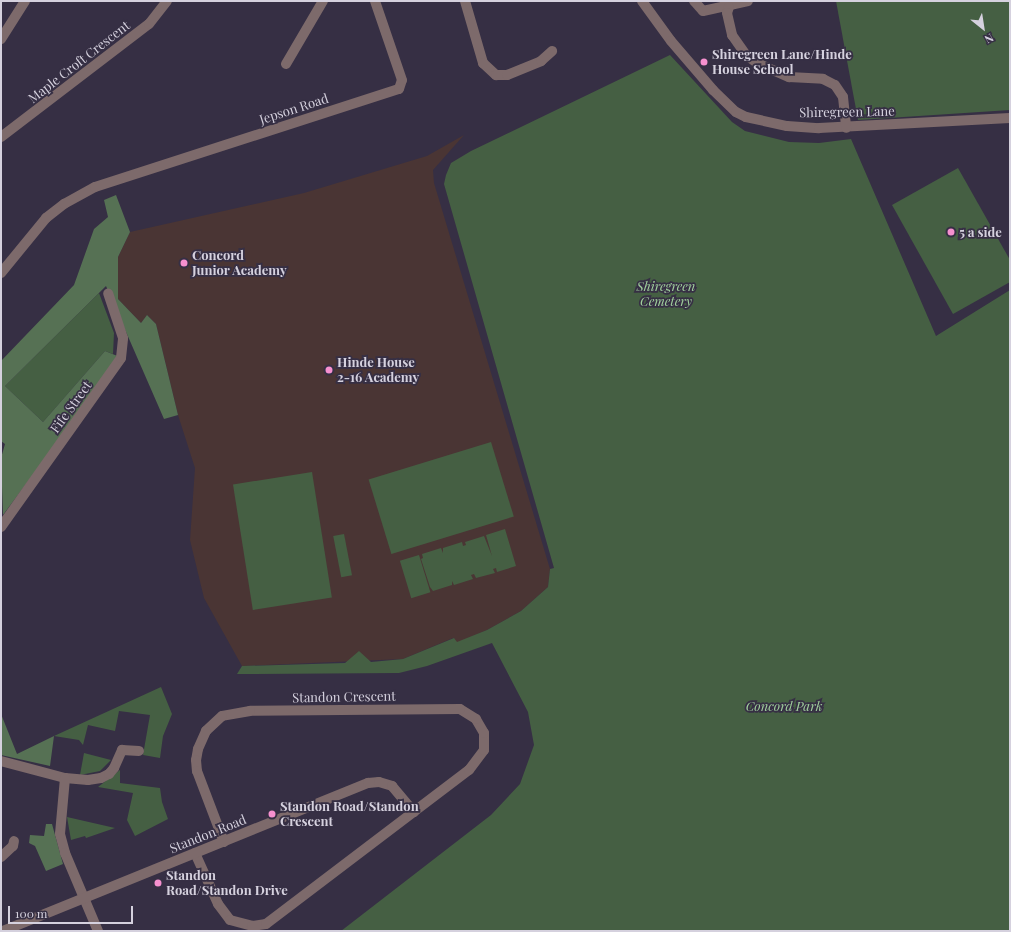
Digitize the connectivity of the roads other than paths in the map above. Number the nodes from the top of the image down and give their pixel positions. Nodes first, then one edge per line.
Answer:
1 (25, 1) edge
2 (167, 1) edge
3 (323, 1) edge
4 (375, 1) edge
5 (465, 1) edge
6 (642, 1) edge
7 (694, 1) edge
8 (748, 1) edge
9 (729, 7) junction
10 (1, 39) edge
11 (552, 50) dead end
12 (286, 64) dead end
13 (1010, 118) edge
14 (846, 128) junction
15 (1, 137) edge
16 (1, 273) edge
17 (108, 293) dead end
18 (1, 526) edge
19 (139, 751) dead end
20 (1, 761) edge
21 (65, 778) junction
22 (414, 812) junction
23 (14, 841) dead end
24 (224, 842) junction
25 (195, 853) junction
26 (1, 857) edge
27 (85, 899) junction
28 (3, 931) edge
29 (98, 931) edge

1 - 10 street
2 - 15 street, Maple Croft Crescent
3 - 12 street
4 - 16 street, Jepson Road
5 - 11 street
6 - 14 street, Shiregreen Lane
7 - 9 street
8 - 9 street
9 - 14 street
13 - 14 street, Shiregreen Lane
17 - 18 street, Fife Street
19 - 21 street
20 - 21 street
21 - 27 street
22 - 24 street, Standon Road
22 - 24 street, Standon Crescent
22 - 25 street
23 - 26 street
24 - 25 street, Standon Road
25 - 27 street, Standon Road
27 - 28 street, Standon Road
27 - 29 street

